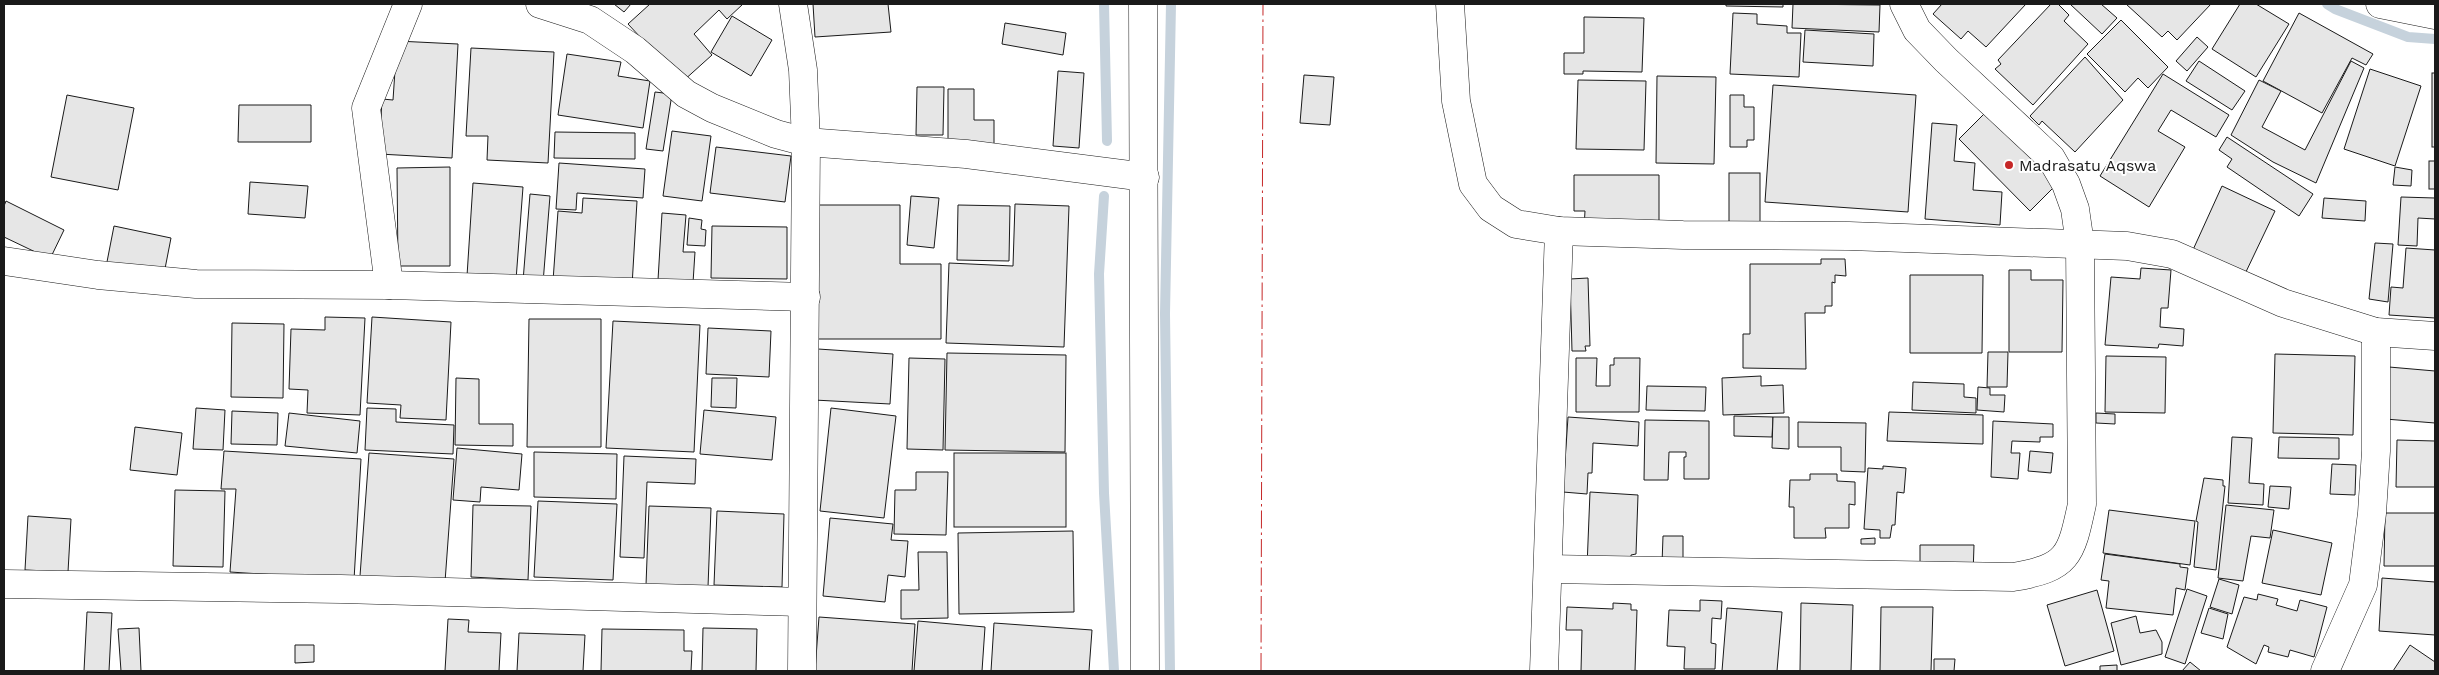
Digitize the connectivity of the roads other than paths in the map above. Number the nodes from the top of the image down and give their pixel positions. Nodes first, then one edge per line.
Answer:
1 (408, 4) edge
2 (540, 4) edge
3 (793, 4) edge
4 (1143, 4) edge
5 (1450, 4) edge
6 (1904, 4) edge
7 (2380, 4) edge
8 (2435, 15) edge
9 (806, 142) junction
10 (1145, 177) junction
11 (1559, 231) junction
12 (2080, 244) junction
13 (4, 261) edge
14 (389, 285) junction
15 (806, 297) junction
16 (2376, 332) junction
17 (2435, 336) edge
18 (1548, 569) junction
19 (4, 584) edge
20 (802, 602) junction
21 (802, 671) edge
22 (1145, 671) edge
23 (1544, 671) edge
24 (2325, 671) edge

1 - 14 street
2 - 9 street
3 - 9 street
4 - 10 street
5 - 11 street
6 - 12 street
7 - 8 street
9 - 10 street
9 - 15 street
10 - 22 street
11 - 12 street
11 - 18 street
12 - 16 street
12 - 18 street
13 - 14 street
14 - 15 street
15 - 20 street
16 - 17 street
16 - 24 street
18 - 23 street
19 - 20 street
20 - 21 street

